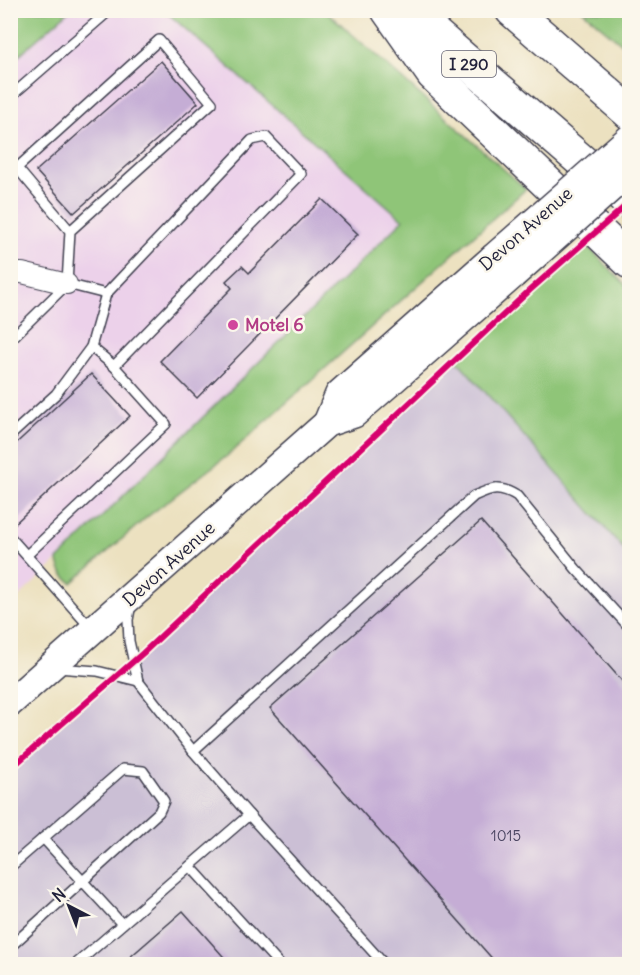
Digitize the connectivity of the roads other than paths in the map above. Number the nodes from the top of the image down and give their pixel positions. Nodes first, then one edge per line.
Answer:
1 (110, 10) edge
2 (388, 10) edge
3 (407, 10) edge
4 (512, 10) edge
5 (10, 97) edge
6 (630, 113) edge
7 (630, 138) edge
8 (630, 171) edge
9 (630, 203) edge
10 (70, 231) junction
11 (630, 262) edge
12 (503, 266) junction
13 (10, 273) edge
14 (68, 284) junction
15 (106, 294) junction
16 (10, 340) edge
17 (91, 347) junction
18 (114, 366) junction
19 (10, 436) edge
20 (10, 537) edge
21 (27, 555) junction
22 (132, 596) junction
23 (630, 628) edge
24 (93, 630) junction
25 (52, 667) junction
26 (138, 681) junction
27 (10, 703) edge
28 (193, 751) junction
29 (249, 815) junction
30 (43, 838) junction
31 (190, 866) junction
32 (10, 867) edge
33 (83, 882) junction
34 (122, 924) junction
35 (10, 947) edge
36 (76, 964) edge
37 (279, 964) edge
38 (384, 964) edge

1 - 5 lane
2 - 11 highway
3 - 9 highway, I 290
4 - 6 highway
7 - 12 main road, Devon Avenue, bridge
8 - 12 main road, Devon Avenue, bridge
10 - 10 lane
10 - 14 lane
12 - 22 main road, Devon Avenue
13 - 14 street
14 - 15 lane
14 - 16 lane
15 - 17 lane
15 - 18 lane
17 - 18 lane
17 - 19 lane
18 - 21 lane
20 - 21 lane
21 - 24 lane
22 - 24 main road, Devon Avenue
22 - 26 lane
23 - 28 lane
24 - 25 main road, Devon Avenue
25 - 26 lane
25 - 27 main road, Devon Avenue
26 - 28 lane
28 - 29 lane
29 - 31 lane
29 - 38 lane
30 - 32 lane
30 - 33 lane
30 - 33 lane
31 - 34 lane
31 - 37 lane
33 - 34 lane
33 - 35 lane
34 - 36 lane

